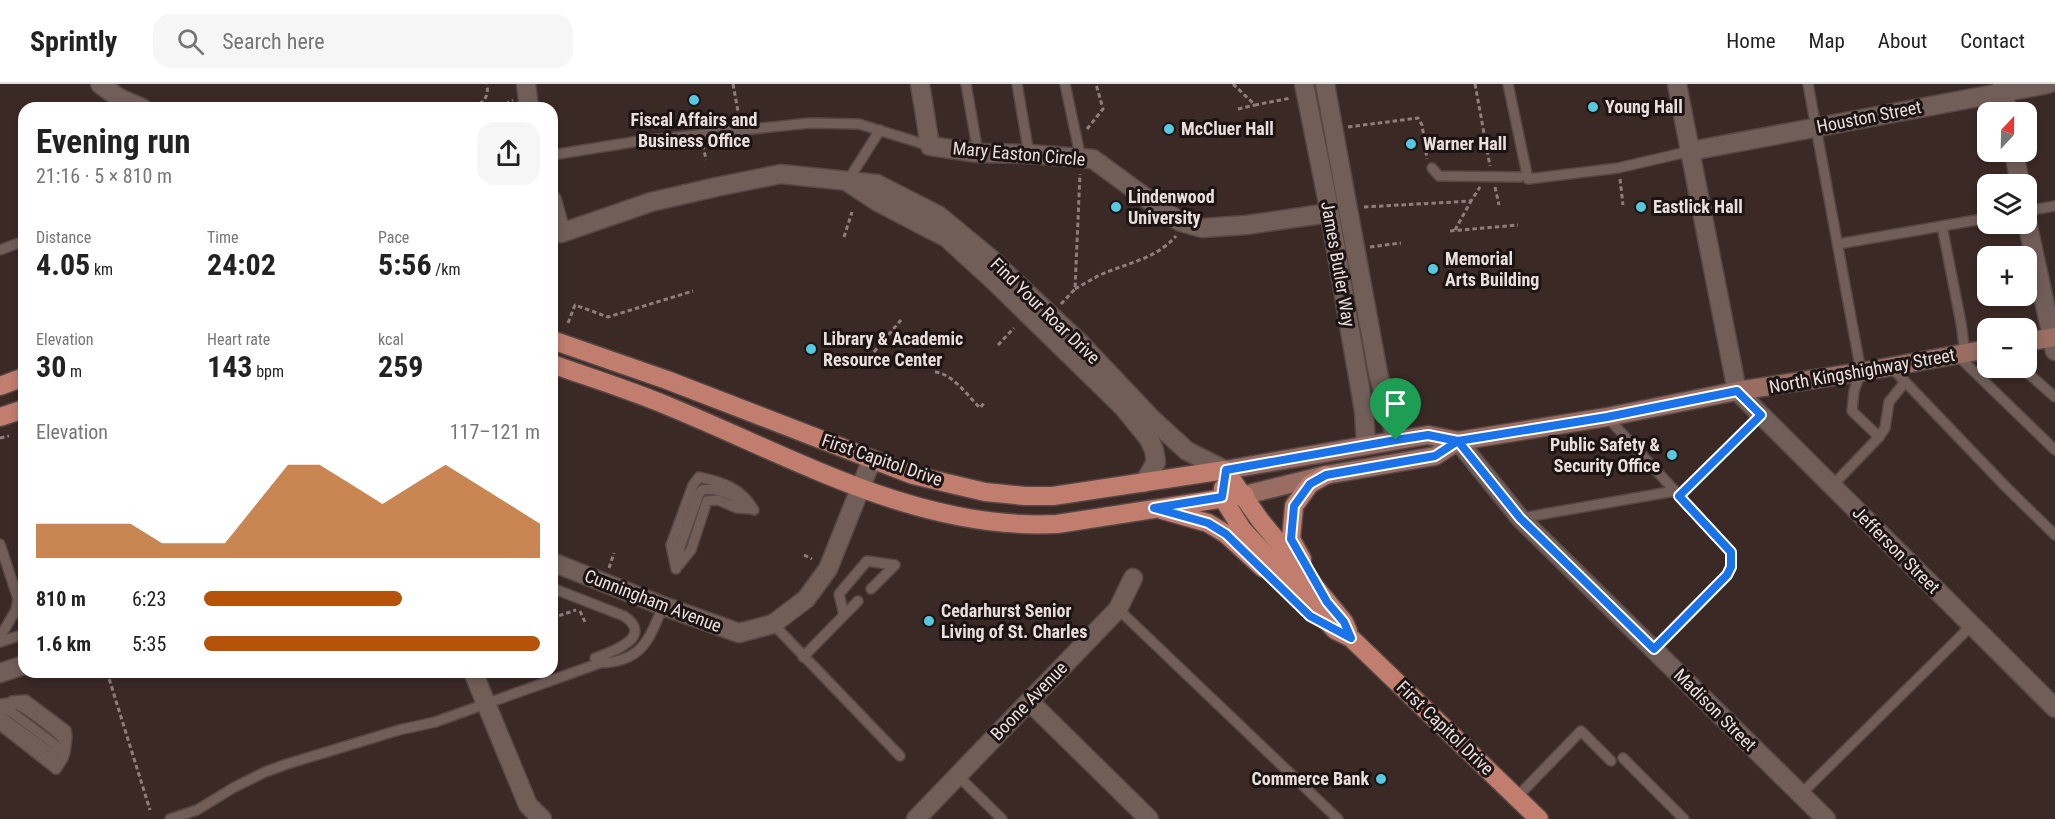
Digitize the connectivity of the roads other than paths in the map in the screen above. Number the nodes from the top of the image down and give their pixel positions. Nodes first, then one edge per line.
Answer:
1 (100, 84) edge
2 (920, 84) edge
3 (966, 84) edge
4 (1017, 84) edge
5 (1065, 84) edge
6 (1325, 84) edge
7 (1509, 84) edge
8 (1677, 84) edge
9 (1808, 84) edge
10 (2048, 84) edge
11 (2003, 87) edge
12 (1305, 89) edge
13 (128, 102) edge
14 (2005, 102) edge
15 (1816, 127) junction
16 (880, 130) junction
17 (930, 146) junction
18 (1079, 150) junction
19 (1691, 151) junction
20 (978, 153) junction
21 (558, 154) edge
22 (1029, 154) junction
23 (1432, 168) road end
24 (1520, 177) dead end
25 (847, 182) junction
26 (2055, 206) edge
27 (2037, 209) edge
28 (1329, 213) junction
29 (1977, 220) edge
30 (558, 222) edge
31 (1942, 226) junction
32 (2030, 234) edge
33 (18, 243) edge
34 (1838, 244) junction
35 (0, 250) edge
36 (558, 342) edge
37 (2037, 342) edge
38 (2054, 342) edge
39 (1977, 351) edge
40 (1961, 354) junction
41 (558, 366) edge
42 (1891, 367) junction
43 (1861, 372) junction
44 (2033, 378) edge
45 (18, 379) edge
46 (1905, 382) junction
47 (0, 386) edge
48 (1737, 391) junction
49 (2055, 397) edge
50 (18, 411) edge
51 (1761, 415) junction
52 (0, 417) edge
53 (1607, 417) junction
54 (1879, 437) junction
55 (1396, 440) junction
56 (1458, 441) junction
57 (1366, 446) junction
58 (2055, 450) edge
59 (872, 459) junction
60 (1226, 470) junction
61 (1326, 475) junction
62 (1144, 483) junction
63 (1832, 486) junction
64 (860, 488) junction
65 (1677, 493) junction
66 (1245, 495) junction
67 (1222, 497) junction
68 (1154, 508) junction
69 (1520, 518) junction
70 (2055, 535) edge
71 (0, 544) edge
72 (558, 564) edge
73 (676, 568) joint
74 (1133, 578) dead end
75 (871, 589) dead end
76 (558, 590) edge
77 (858, 602) dead end
78 (1327, 602) junction
79 (663, 606) junction
80 (1118, 609) junction
81 (844, 615) junction
82 (773, 624) junction
83 (1972, 626) junction
84 (1343, 634) junction
85 (18, 636) edge
86 (0, 640) edge
87 (1654, 649) junction
88 (803, 657) junction
89 (595, 658) dead end
90 (18, 667) edge
91 (0, 673) edge
92 (476, 678) edge
93 (1029, 701) junction
94 (486, 703) junction
95 (2, 705) edge
96 (2055, 708) edge
97 (0, 716) edge
98 (0, 725) edge
99 (900, 756) dead end
100 (63, 758) junction
101 (1623, 758) dead end
102 (1611, 761) dead end
103 (56, 769) junction
104 (957, 775) junction
105 (1801, 794) junction
106 (1517, 798) junction
107 (170, 819) edge
108 (542, 819) edge
109 (916, 819) edge
110 (1002, 819) edge
111 (1149, 819) edge
112 (1338, 819) edge
113 (1539, 819) edge
114 (1684, 819) edge
115 (1826, 819) edge

1 - 13 street
2 - 17 street, Mary Easton Circle
3 - 20 lane
4 - 22 lane
5 - 18 lane
6 - 55 street, James Butler Way
7 - 19 lane
8 - 19 street
9 - 15 lane
10 - 11 street, Houston Street
11 - 14 street
11 - 15 street, Houston Street
12 - 28 street, James Butler Way
15 - 19 street, Houston Street
15 - 34 lane
16 - 17 lane
16 - 21 lane
16 - 25 lane
17 - 20 street, Mary Easton Circle
18 - 22 street, Mary Easton Circle
18 - 28 street, Mary Easton Circle
19 - 48 street
20 - 22 street, Mary Easton Circle
23 - 24 lane
25 - 30 street, Find Your Roar Drive
25 - 60 street, Find Your Roar Drive
25 - 62 street, Find Your Roar Drive
26 - 27 lane
28 - 57 street, James Butler Way
29 - 31 lane
31 - 34 lane
31 - 40 lane
32 - 38 street
33 - 35 lane
34 - 43 lane
36 - 59 main road, First Capitol Drive
37 - 38 main road
39 - 40 main road, North Kingshighway Street
40 - 42 main road, North Kingshighway Street
40 - 58 lane
41 - 64 main road, First Capitol Drive
42 - 43 main road, North Kingshighway Street
42 - 46 lane
43 - 48 main road, North Kingshighway Street
43 - 54 lane
44 - 49 lane
45 - 47 main road
46 - 54 lane
46 - 70 lane
48 - 51 street, Jefferson Street
48 - 53 main road, North Kingshighway Street
50 - 52 main road
51 - 63 street, Jefferson Street
51 - 65 lane
53 - 56 main road, North Kingshighway Street
53 - 65 lane
54 - 63 lane
55 - 56 main road
55 - 57 main road
56 - 61 main road
56 - 69 street, Madison Street
57 - 60 main road
59 - 62 main road, First Capitol Drive
59 - 64 street, Cunningham Avenue
60 - 62 main road, First Capitol Drive
60 - 66 main road, First Capitol Drive
60 - 67 main road
61 - 66 main road
61 - 78 main road
63 - 83 street, Jefferson Street
64 - 68 main road, First Capitol Drive
64 - 82 street, Cunningham Avenue
65 - 69 lane
65 - 87 lane
66 - 67 main road, First Capitol Drive
66 - 78 main road, First Capitol Drive
67 - 68 main road, First Capitol Drive
67 - 84 main road, First Capitol Drive
68 - 84 main road
69 - 87 street, Madison Street
71 - 86 lane
72 - 79 street, Cunningham Avenue
73 - 73 lane
74 - 80 street, Boone Avenue
75 - 81 lane
76 - 89 lane
77 - 81 lane
78 - 84 main road, First Capitol Drive
79 - 82 street, Cunningham Avenue
79 - 94 lane
80 - 93 street, Boone Avenue
80 - 112 lane
81 - 88 lane
82 - 88 lane
83 - 96 street, Jefferson Street
83 - 105 lane
84 - 106 main road, First Capitol Drive
85 - 86 lane
87 - 105 street, Madison Street
88 - 99 lane
90 - 91 street
92 - 94 street
93 - 104 street, Boone Avenue
93 - 111 street
94 - 107 lane
94 - 108 street
95 - 100 lane
95 - 100 lane
97 - 103 lane
98 - 103 lane
100 - 103 lane
101 - 114 lane
102 - 106 lane
104 - 109 street, Boone Avenue
104 - 110 lane
105 - 115 street, Madison Street
106 - 113 main road, First Capitol Drive

